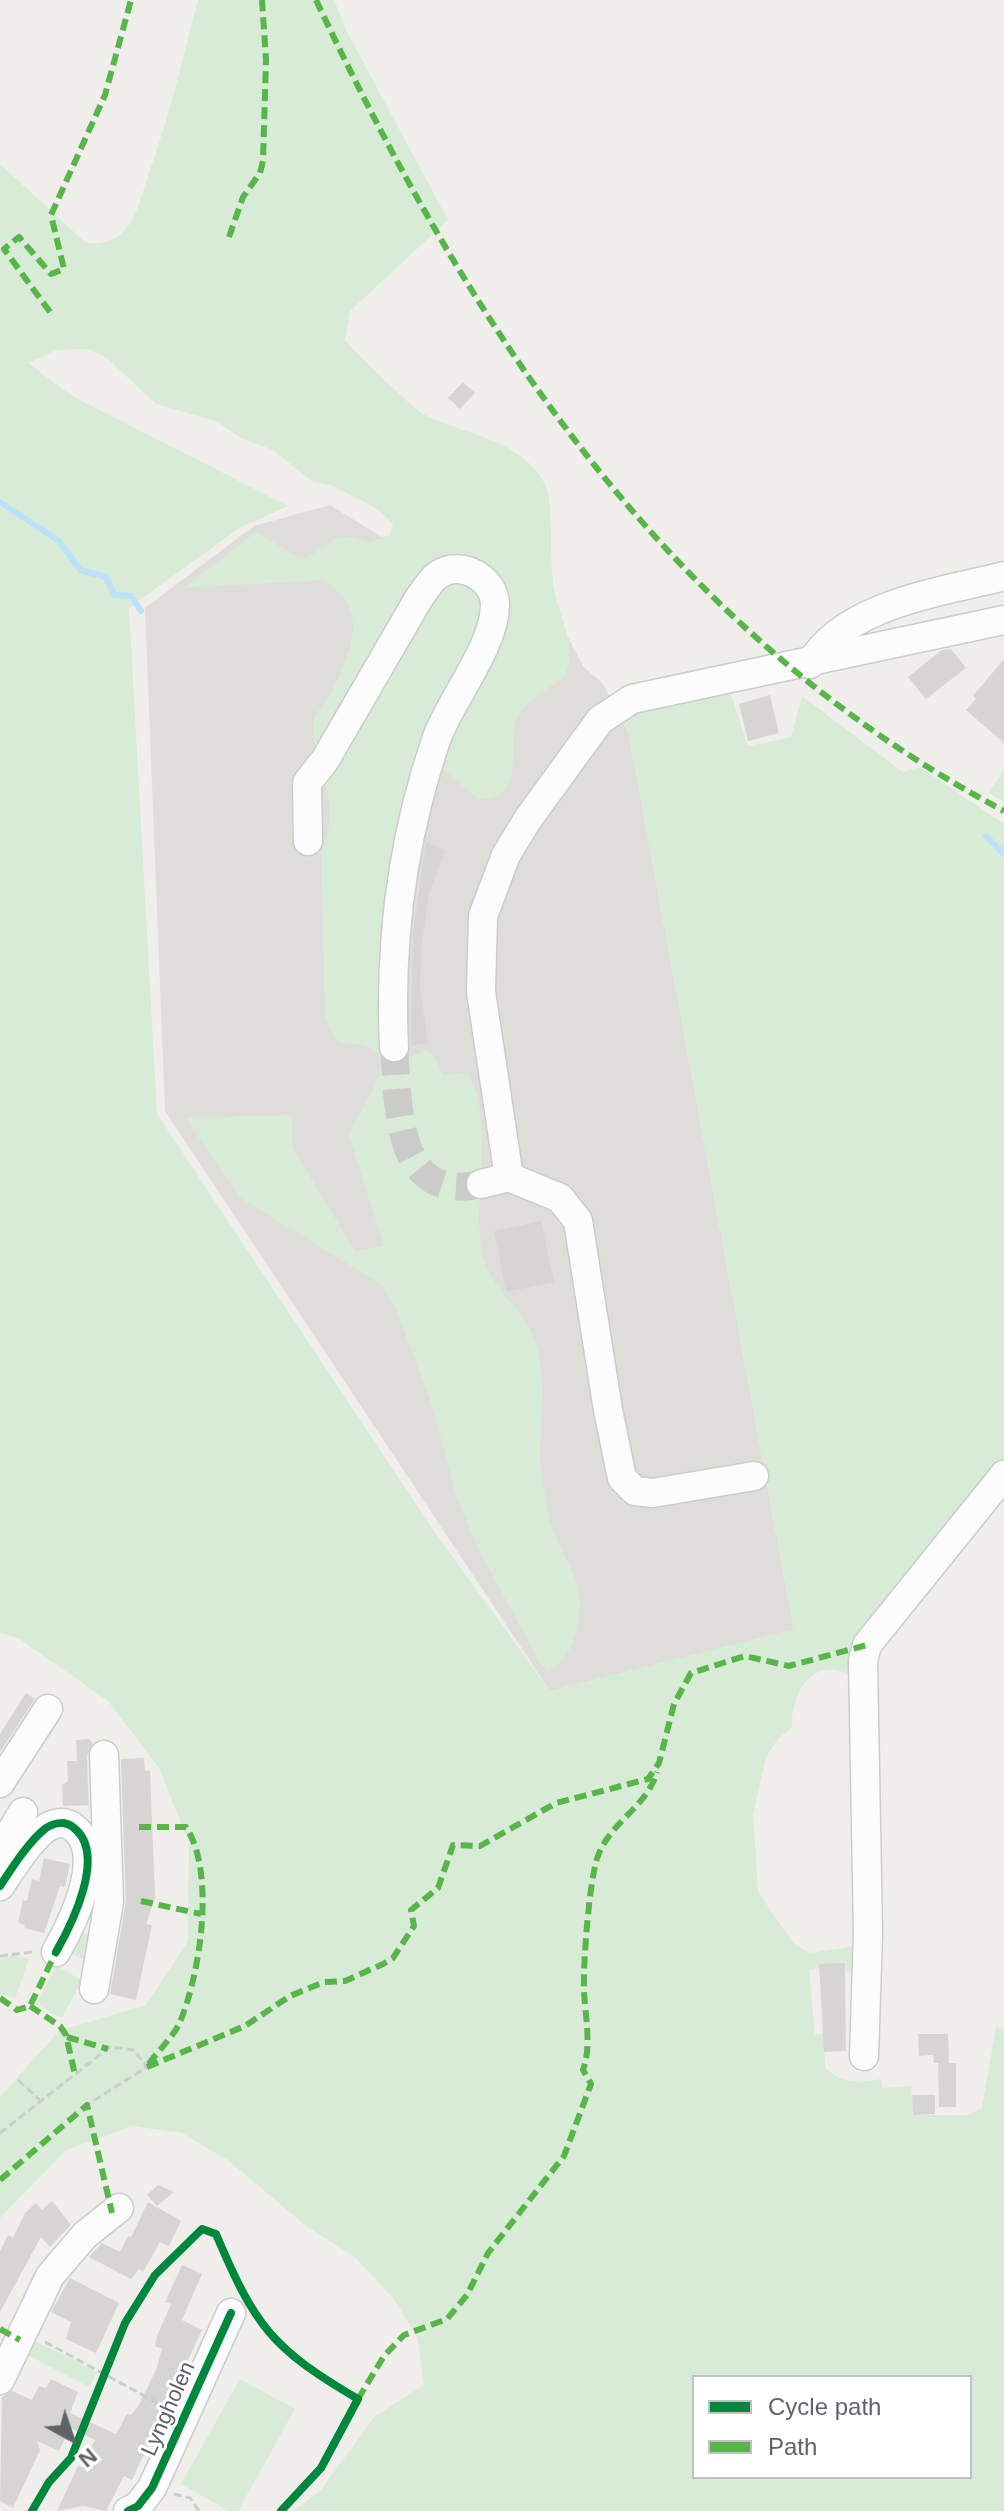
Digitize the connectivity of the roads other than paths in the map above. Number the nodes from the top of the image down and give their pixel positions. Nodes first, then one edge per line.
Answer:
1 (1004, 576) edge
2 (1004, 620) edge
3 (810, 664) junction
4 (308, 841) dead end
5 (394, 1047) tunnel mouth
6 (509, 1177) junction
7 (481, 1184) tunnel mouth
8 (1004, 1475) edge
9 (754, 1476) dead end
10 (48, 1709) dead end
11 (104, 1755) dead end
12 (0, 1783) edge
13 (23, 1812) dead end
14 (0, 1850) edge
15 (2, 1880) edge
16 (74, 1921) junction
17 (105, 1931) junction
18 (56, 1952) road end
19 (94, 1989) dead end
20 (864, 2056) dead end
21 (119, 2208) dead end
22 (231, 2313) dead end
23 (0, 2380) edge
24 (128, 2511) edge

1 - 3 street
2 - 3 street
3 - 6 street
4 - 5 street
6 - 7 street
6 - 9 street
8 - 20 street
10 - 12 street
11 - 17 street
13 - 14 street
15 - 16 street
16 - 17 street
16 - 18 street
17 - 19 street
21 - 23 street
22 - 24 street, Lyngholen

